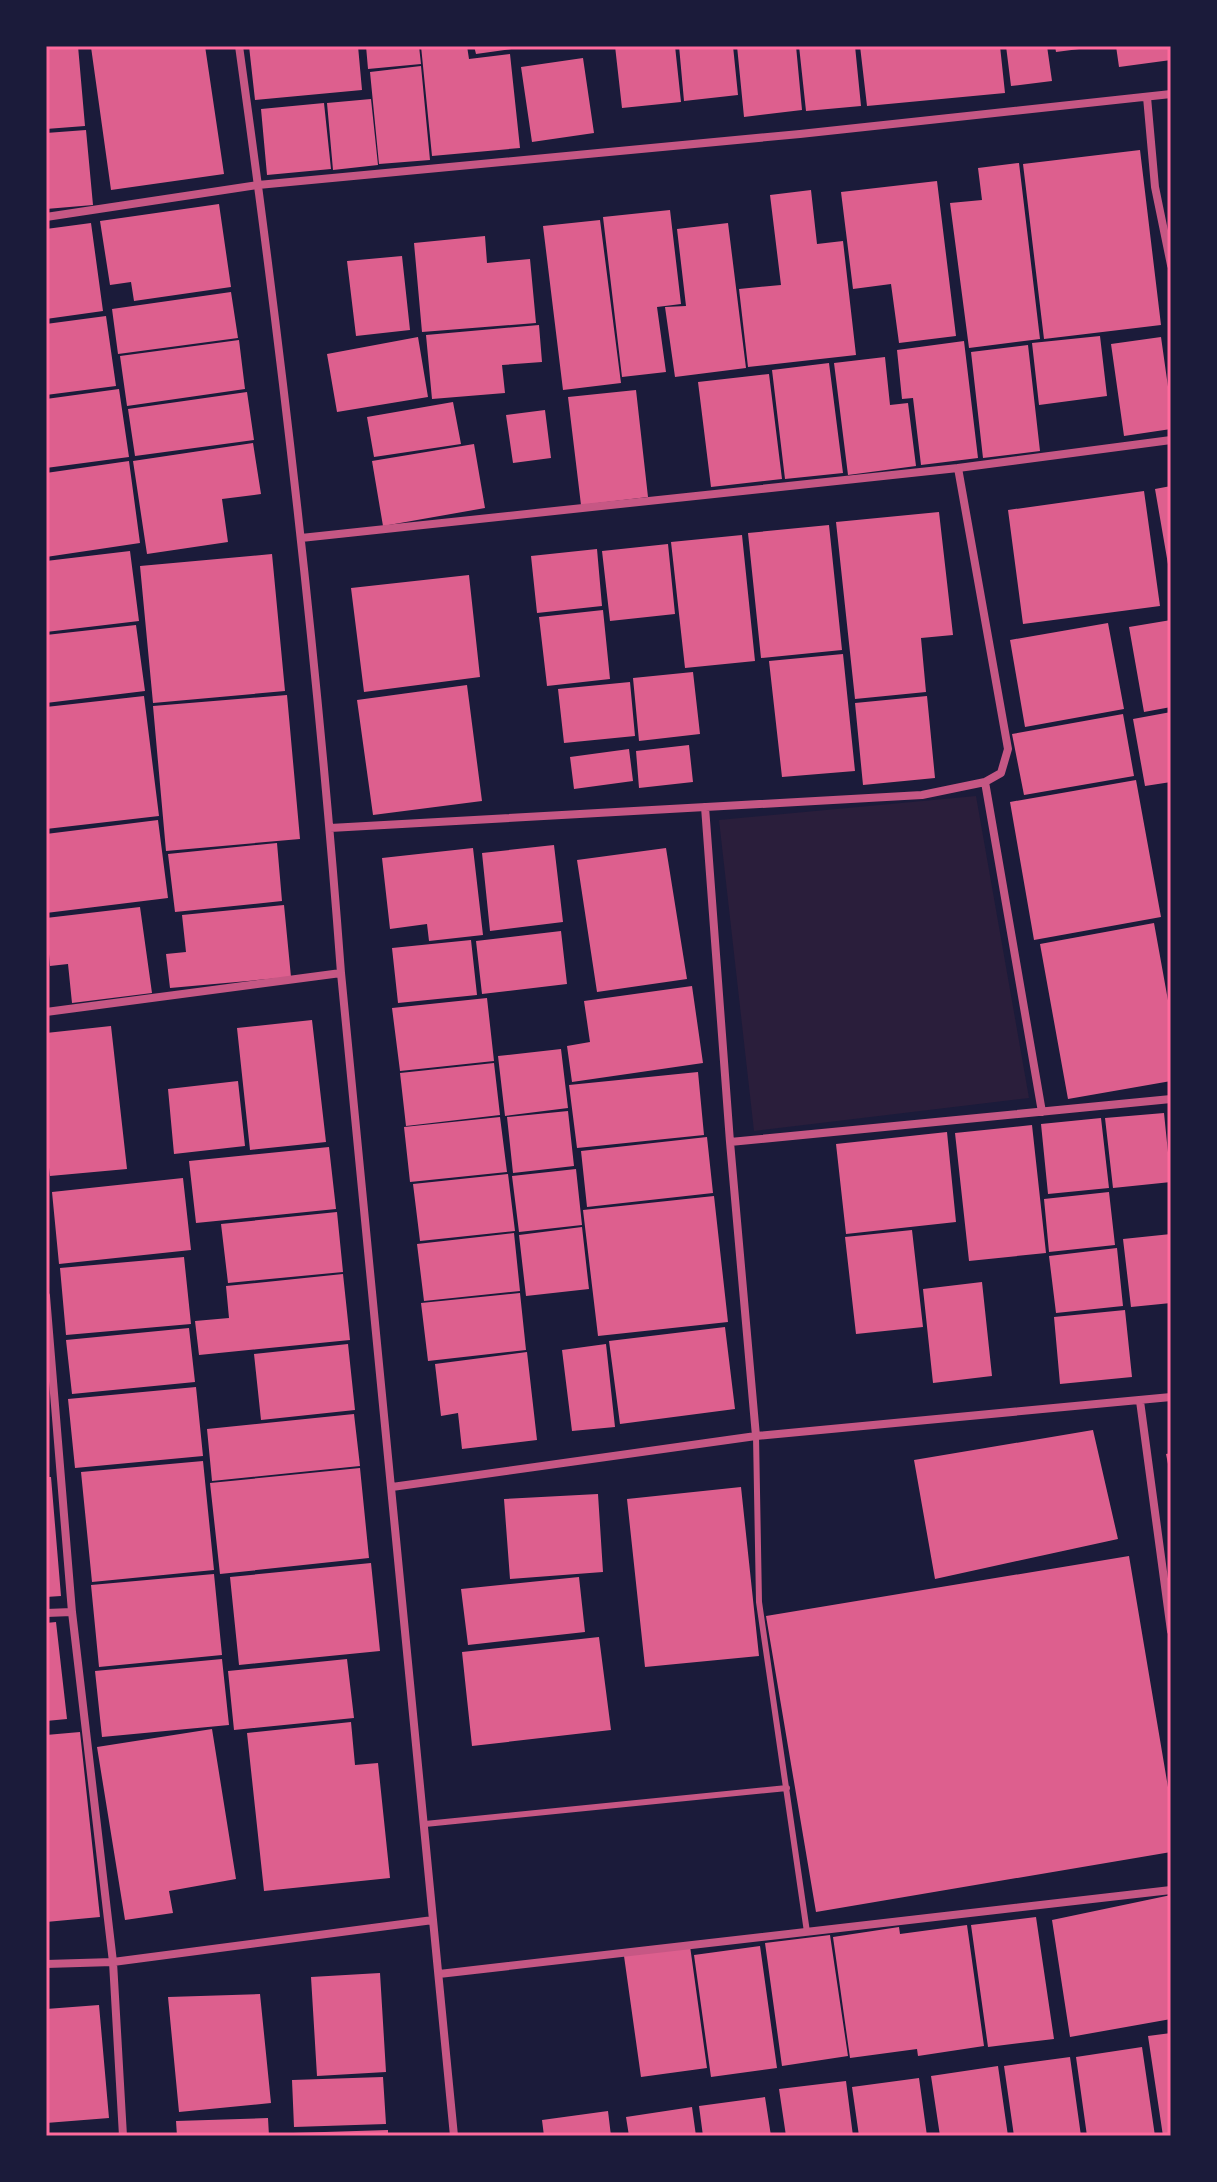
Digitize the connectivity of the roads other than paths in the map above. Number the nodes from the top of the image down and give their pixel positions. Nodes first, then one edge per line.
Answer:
1 (239, 46) edge
2 (1171, 94) edge
3 (1147, 97) junction
4 (258, 185) junction
5 (46, 217) edge
6 (1171, 265) edge
7 (1171, 440) edge
8 (958, 468) junction
9 (301, 538) junction
10 (985, 782) junction
11 (705, 807) junction
12 (330, 828) junction
13 (341, 973) junction
14 (46, 1012) edge
15 (1171, 1099) edge
16 (1042, 1112) junction
17 (730, 1142) junction
18 (46, 1296) edge
19 (47, 1323) edge
20 (1171, 1397) edge
21 (1140, 1401) junction
22 (756, 1436) junction
23 (392, 1487) junction
24 (72, 1612) junction
25 (46, 1613) edge
26 (1171, 1631) edge
27 (787, 1788) junction
28 (425, 1824) junction
29 (1171, 1890) edge
30 (433, 1920) junction
31 (807, 1932) junction
32 (113, 1962) junction
33 (46, 1964) edge
34 (439, 1974) junction
35 (123, 2136) edge
36 (454, 2136) edge

1 - 4 street
2 - 3 street
3 - 4 street
3 - 6 street
4 - 5 street
4 - 9 street
7 - 8 street
8 - 9 street
8 - 10 street
9 - 12 street
10 - 11 street
10 - 16 street
11 - 12 street
11 - 17 street
12 - 13 street
13 - 14 street
13 - 23 street
15 - 16 street
16 - 17 street
17 - 22 street
18 - 19 street
19 - 24 street
20 - 21 street
21 - 22 street
21 - 26 street
22 - 23 street
22 - 27 lane
23 - 28 street
24 - 25 street
24 - 32 street
27 - 28 lane
27 - 31 lane
28 - 30 street
29 - 31 street
30 - 32 street
30 - 34 street
31 - 34 street
32 - 33 street
32 - 35 street
34 - 36 street

